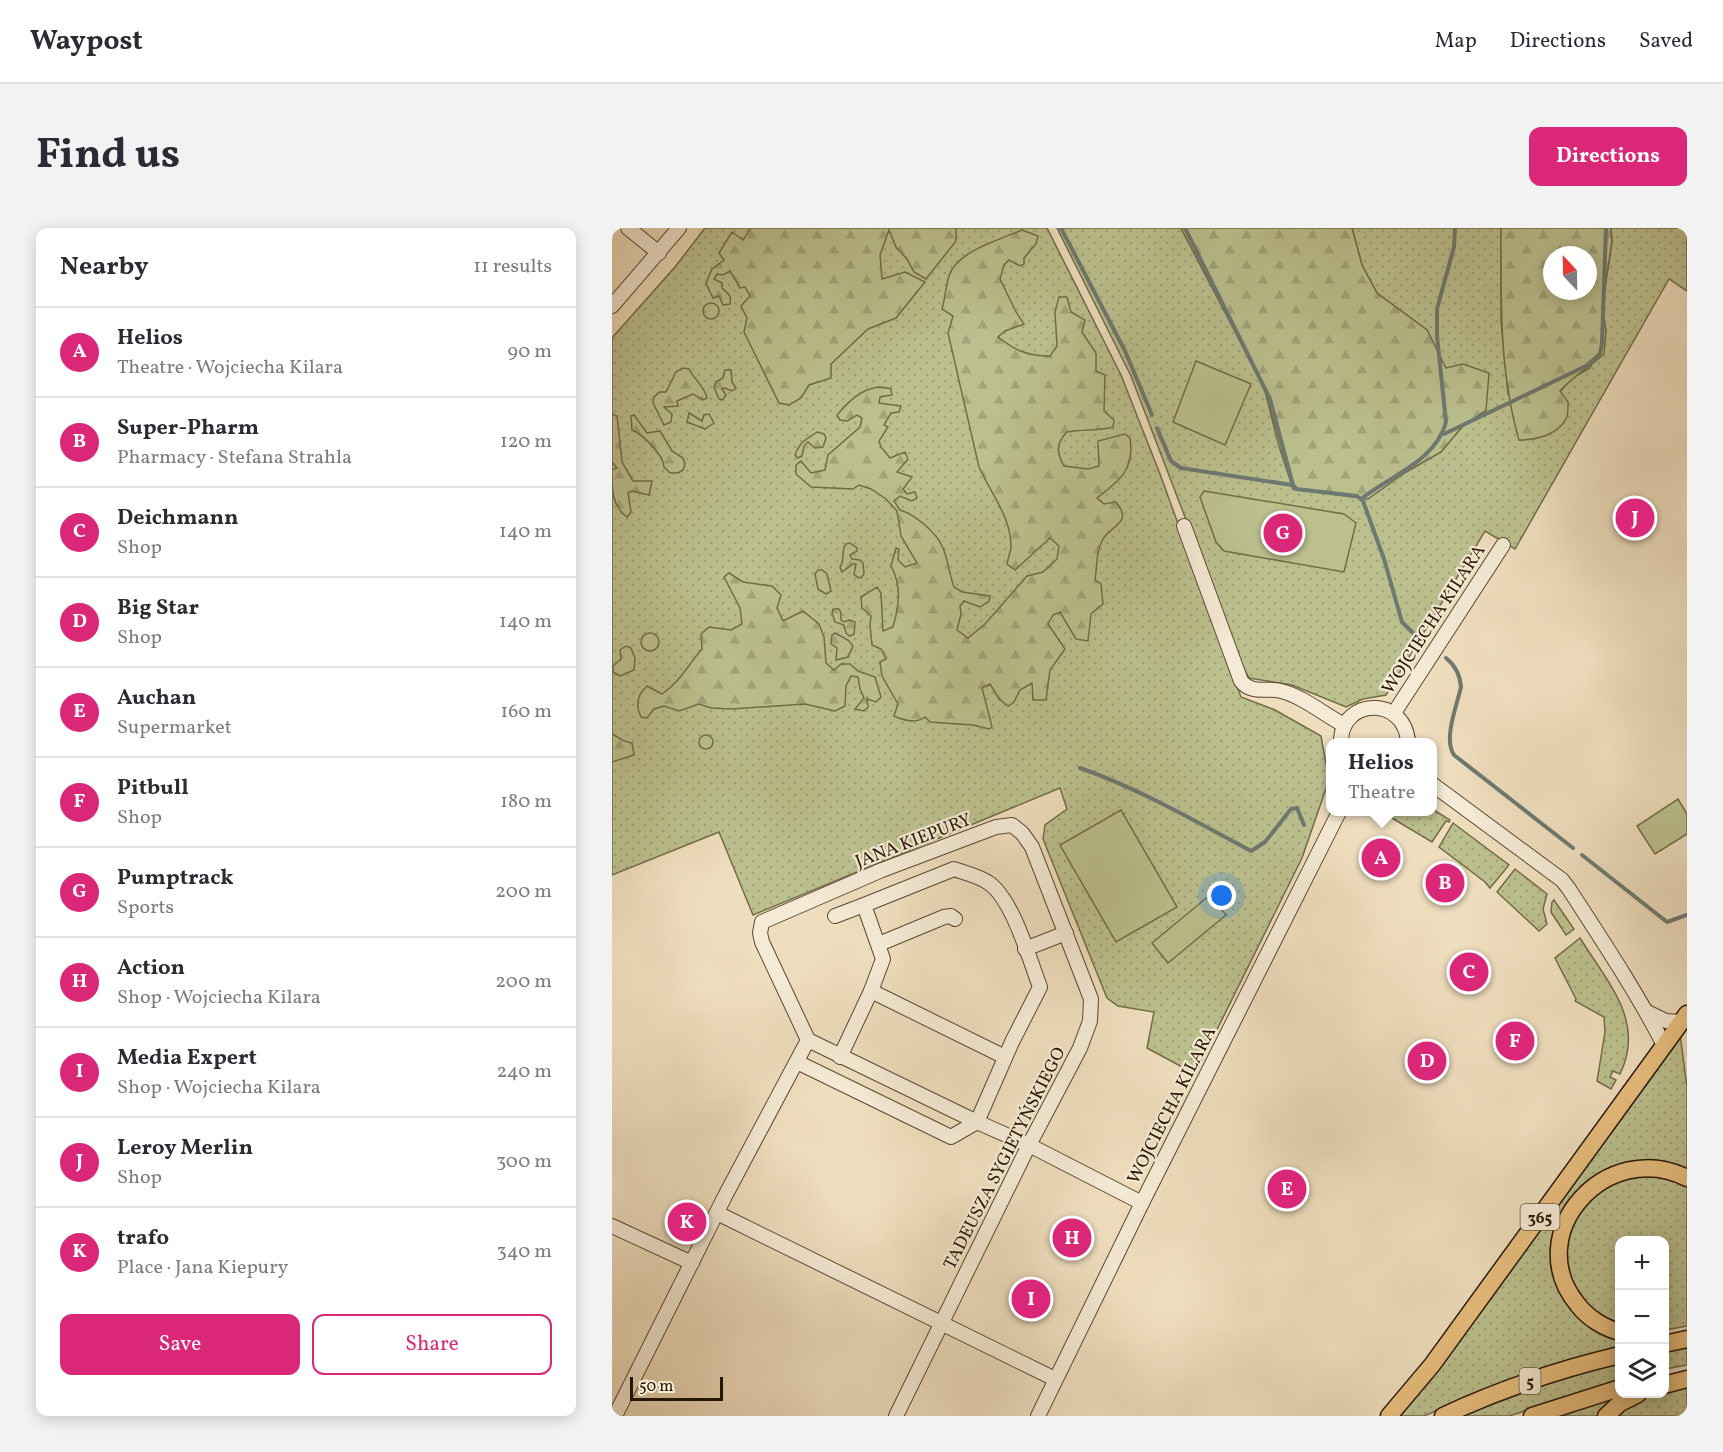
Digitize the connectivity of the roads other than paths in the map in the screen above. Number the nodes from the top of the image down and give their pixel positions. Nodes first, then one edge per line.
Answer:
1 (628, 228) edge
2 (679, 228) edge
3 (659, 254) junction
4 (612, 306) edge
5 (1184, 526) dead end
6 (1503, 545) dead end
7 (1394, 713) junction
8 (1344, 725) junction
9 (1342, 738) edge
10 (1408, 738) edge
11 (1437, 788) edge
12 (1337, 816) edge
13 (864, 905) junction
14 (835, 916) dead end
15 (955, 919) dead end
16 (1066, 933) junction
17 (879, 944) junction
18 (1025, 949) junction
19 (871, 991) junction
20 (1092, 1006) joint
21 (1647, 1012) junction
22 (1685, 1018) edge
23 (807, 1040) junction
24 (1664, 1045) junction
25 (1005, 1056) junction
26 (840, 1057) junction
27 (797, 1062) junction
28 (977, 1122) junction
29 (1029, 1145) junction
30 (1687, 1179) edge
31 (1142, 1203) junction
32 (717, 1214) junction
33 (612, 1226) edge
34 (692, 1263) junction
35 (940, 1324) junction
36 (1615, 1330) edge
37 (1687, 1334) edge
38 (1669, 1335) edge
39 (1687, 1339) edge
40 (1669, 1343) edge
41 (1615, 1355) edge
42 (1687, 1377) edge
43 (1055, 1379) junction
44 (1669, 1379) edge
45 (1669, 1384) edge
46 (1615, 1390) edge
47 (1629, 1398) edge
48 (615, 1416) edge
49 (896, 1416) edge
50 (1038, 1416) edge
51 (1389, 1416) edge
52 (1443, 1416) edge
53 (1532, 1416) edge
54 (1606, 1416) edge

1 - 3 street
2 - 3 street
3 - 4 street
5 - 8 street
6 - 7 street, WOJCIECHA KILARA
7 - 8 street
7 - 10 street
8 - 9 street
11 - 21 street
12 - 31 street, WOJCIECHA KILARA
13 - 14 street
13 - 17 street
13 - 18 street
15 - 17 street
16 - 18 street
16 - 20 street, JANA KIEPURY
16 - 23 street, JANA KIEPURY
17 - 19 street
18 - 25 street
19 - 25 street
19 - 26 street
20 - 29 street, TADEUSZA SYGIETYŃSKIEGO
21 - 22 street
21 - 24 street
22 - 24 main road, 365
23 - 26 street
23 - 27 street
24 - 51 main road, 365
25 - 28 street
26 - 28 street
27 - 28 street
27 - 32 street
28 - 29 street
29 - 31 street
29 - 35 street, TADEUSZA SYGIETYŃSKIEGO
30 - 36 main road
31 - 43 street, WOJCIECHA KILARA
32 - 34 street
32 - 35 street
33 - 34 street
34 - 48 street
35 - 43 street
35 - 49 street, TADEUSZA SYGIETYŃSKIEGO
37 - 38 main road
39 - 40 main road
41 - 52 main road, 5
42 - 44 main road
42 - 45 main road
43 - 50 street, WOJCIECHA KILARA
46 - 53 main road, 5
47 - 54 main road

